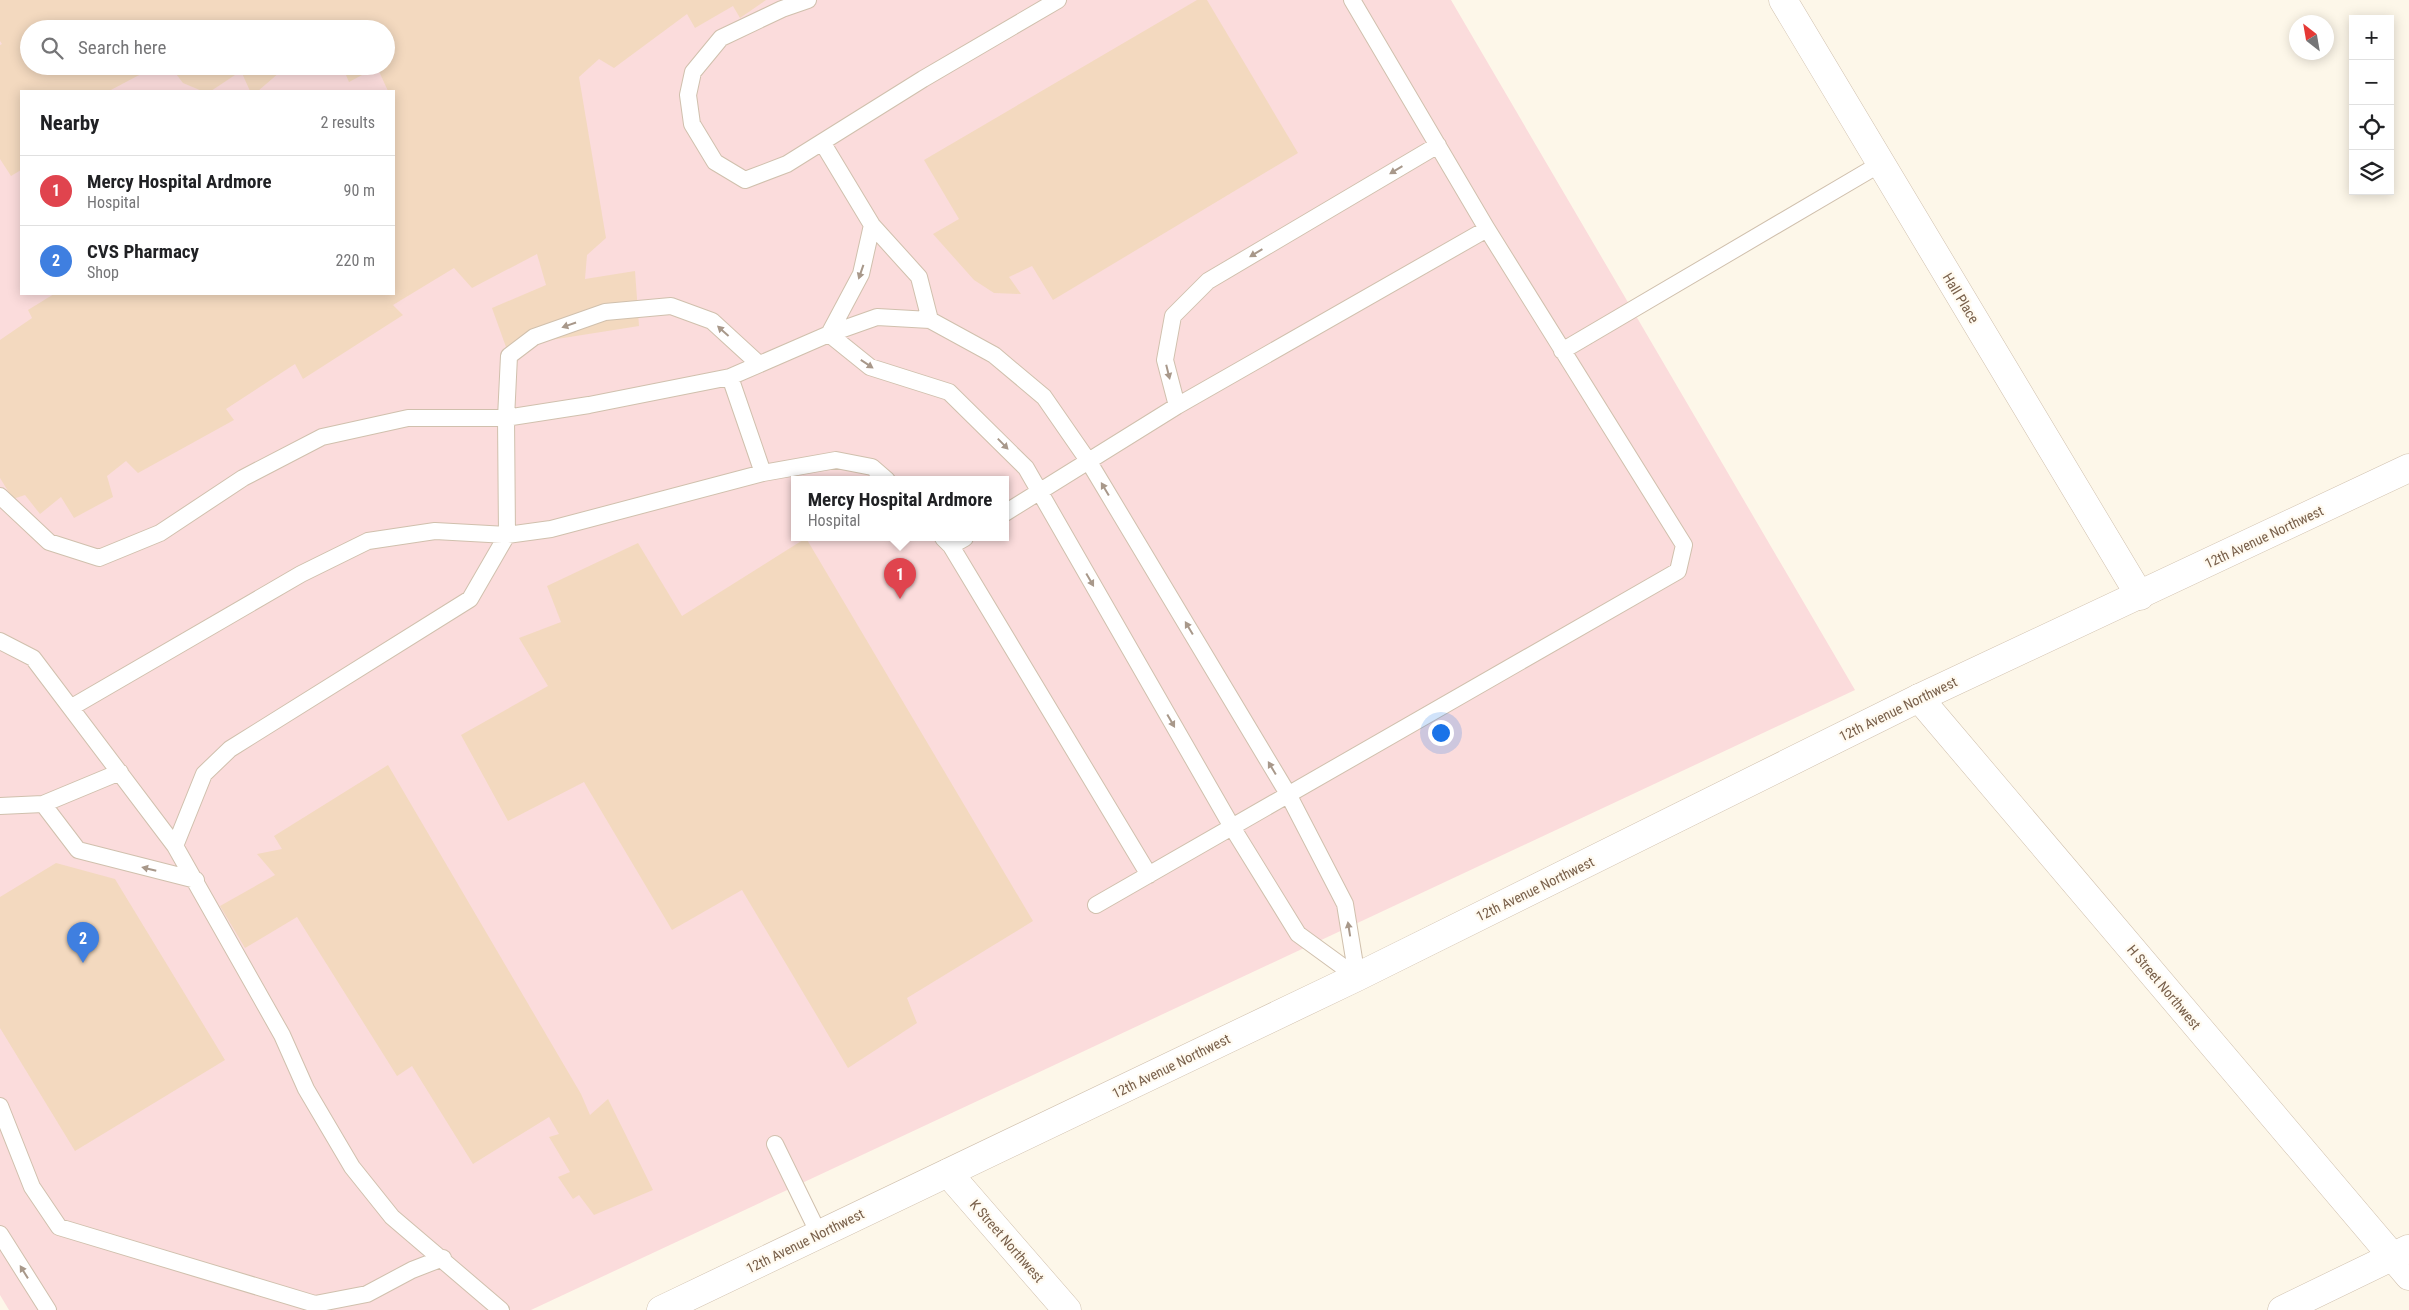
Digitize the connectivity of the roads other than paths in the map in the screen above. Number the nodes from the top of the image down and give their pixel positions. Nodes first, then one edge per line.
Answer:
1 (808, 0) edge
2 (1058, 0) edge
3 (1352, 0) edge
4 (1783, 0) edge
5 (822, 142) junction
6 (1438, 145) junction
7 (1880, 164) junction
8 (872, 225) junction
9 (1487, 229) junction
10 (930, 320) junction
11 (829, 334) junction
12 (1562, 351) junction
13 (759, 364) junction
14 (730, 377) junction
15 (1177, 406) junction
16 (506, 418) junction
17 (1089, 462) junction
18 (2409, 468) edge
19 (763, 474) junction
20 (882, 476) edge
21 (1040, 492) junction
22 (0, 496) edge
23 (1009, 511) edge
24 (507, 535) junction
25 (947, 542) edge
26 (2140, 596) junction
27 (0, 641) edge
28 (1919, 698) junction
29 (72, 707) junction
30 (120, 772) junction
31 (1288, 794) junction
32 (44, 804) junction
33 (0, 806) edge
34 (1232, 827) junction
35 (174, 846) junction
36 (1149, 874) junction
37 (196, 880) junction
38 (1096, 905) dead end
39 (1357, 977) junction
40 (0, 1106) edge
41 (775, 1144) dead end
42 (948, 1173) junction
43 (0, 1234) edge
44 (819, 1234) junction
45 (443, 1258) junction
46 (2403, 1260) edge
47 (48, 1310) edge
48 (502, 1310) edge
49 (661, 1310) edge
50 (1067, 1310) edge
51 (2282, 1310) edge

1 - 5 lane
2 - 5 lane
3 - 6 lane
4 - 7 street, Hall Place
5 - 8 lane
6 - 9 lane
6 -> 15 lane
7 - 12 lane
7 - 26 street, Hall Place
8 - 10 lane
8 -> 11 lane
9 - 12 lane
9 - 15 lane
10 - 11 lane
10 - 17 lane
11 - 13 lane
11 -> 21 lane
12 - 31 lane
13 - 14 lane
13 -> 16 lane
14 - 16 lane
14 - 19 lane
15 - 17 lane
16 - 22 lane
16 - 24 lane
17 - 21 lane
31 -> 17 lane
18 - 26 street, 12th Avenue Northwest
19 - 20 lane
19 - 24 lane
21 - 23 lane
21 -> 34 lane
24 - 29 lane
24 - 35 lane
25 - 36 lane
26 - 28 street, 12th Avenue Northwest
27 - 29 lane
28 - 39 street, 12th Avenue Northwest
28 - 46 street, H Street Northwest
29 - 30 lane
30 - 32 lane
30 - 35 lane
31 - 34 lane
39 -> 31 lane
32 - 33 lane
37 -> 32 lane
34 - 36 lane
34 - 39 lane
35 - 37 lane
36 - 38 lane
37 - 45 lane
39 - 42 street, 12th Avenue Northwest
40 - 45 lane
41 - 44 lane
42 - 44 street, 12th Avenue Northwest
42 - 50 street, K Street Northwest
47 -> 43 lane
44 - 49 street, 12th Avenue Northwest
45 - 48 lane
46 - 51 street

